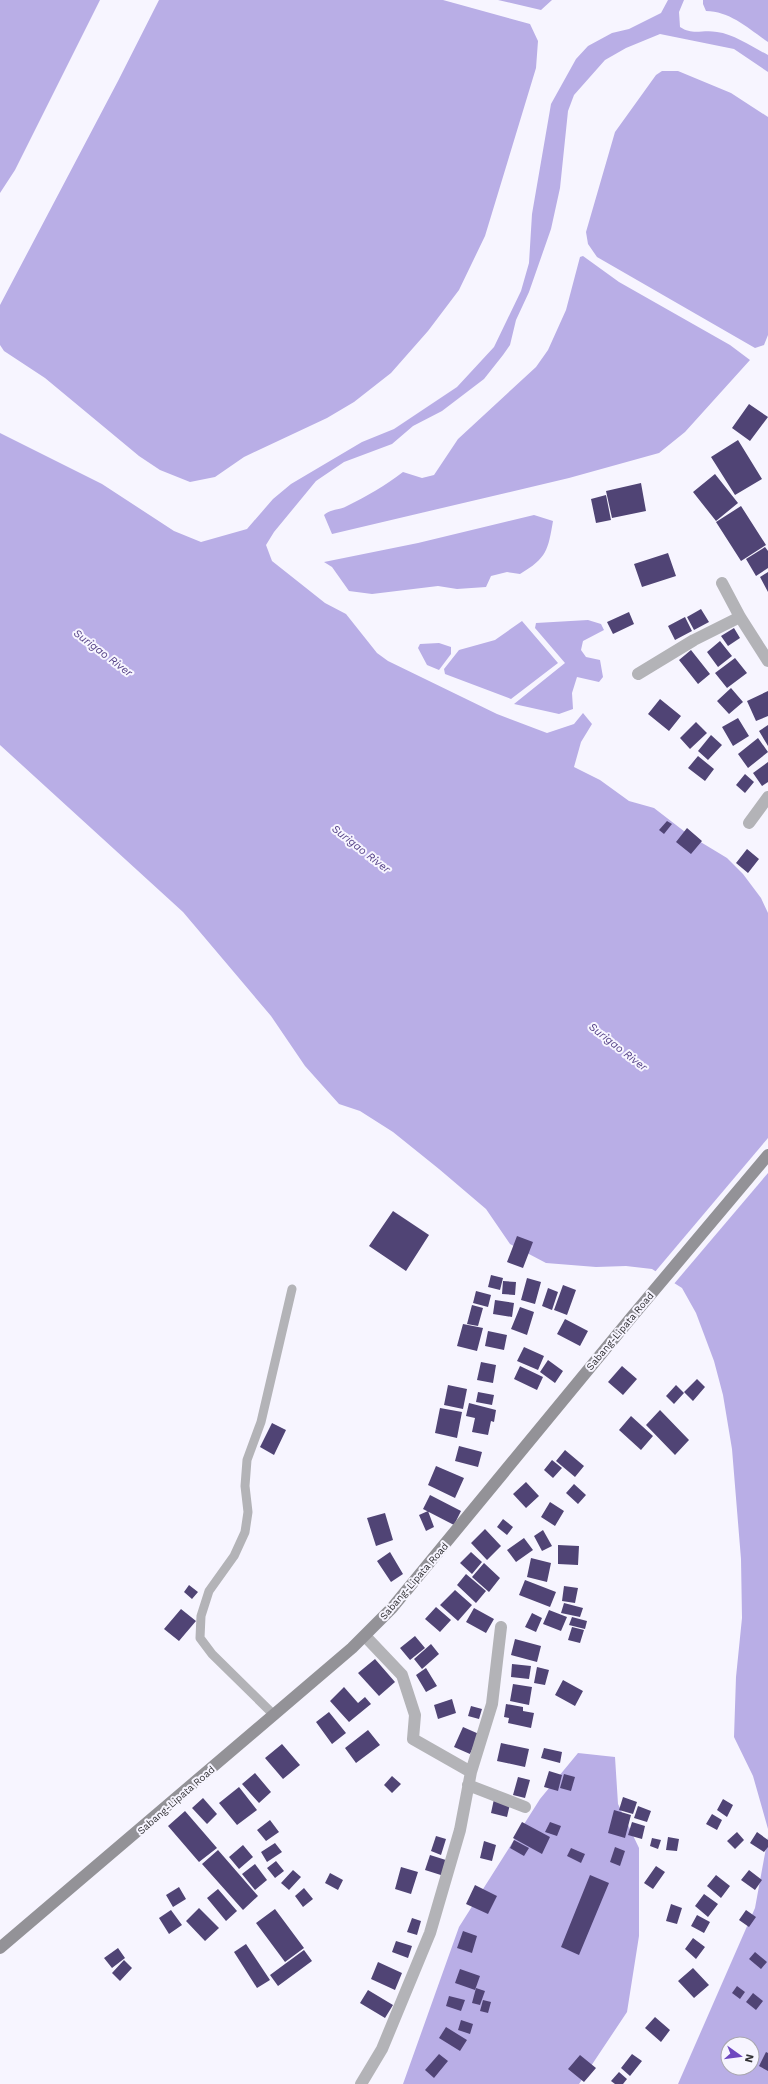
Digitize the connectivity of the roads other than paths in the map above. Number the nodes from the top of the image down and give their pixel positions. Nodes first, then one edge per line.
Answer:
1 (722, 583) dead end
2 (740, 617) junction
3 (768, 661) edge
4 (638, 674) dead end
5 (768, 797) edge
6 (749, 823) dead end
7 (768, 1155) edge
8 (292, 1290) dead end
9 (501, 1627) dead end
10 (365, 1636) junction
11 (274, 1715) junction
12 (471, 1772) junction
13 (468, 1785) junction
14 (525, 1807) dead end
15 (0, 1948) edge
16 (361, 2084) edge

1 - 2 street
2 - 3 street
2 - 4 street
5 - 6 street
7 - 10 main road, Sabang-Lipata Road
8 - 11 lane
9 - 12 street
10 - 11 main road, Sabang-Lipata Road
10 - 12 street
11 - 15 main road, Sabang-Lipata Road
12 - 13 street
13 - 14 street
13 - 16 street

